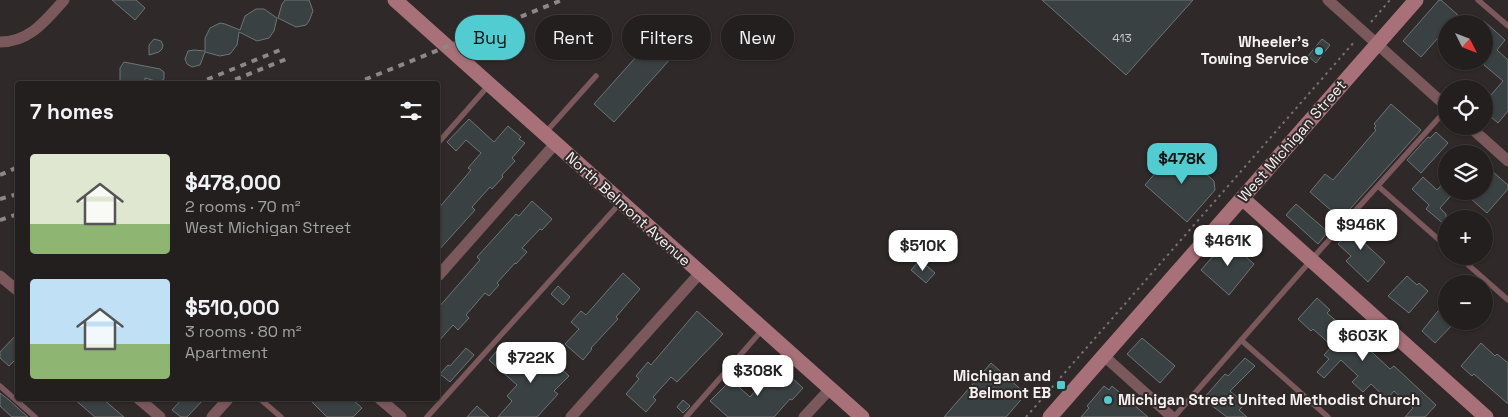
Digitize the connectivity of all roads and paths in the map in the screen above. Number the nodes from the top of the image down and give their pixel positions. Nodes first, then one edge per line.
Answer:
1 (64, 0) edge
2 (395, 0) edge
3 (1328, 0) edge
4 (1390, 0) edge
5 (1416, 0) edge
6 (1478, 0) edge
7 (1371, 22) dead end
8 (1508, 26) edge
9 (1357, 40) dead end
10 (0, 42) edge
11 (1377, 44) junction
12 (596, 76) dead end
13 (489, 85) junction
14 (1438, 99) edge
15 (1438, 119) edge
16 (1479, 135) edge
17 (550, 139) junction
18 (440, 142) edge
19 (1508, 161) edge
20 (1378, 186) junction
21 (1242, 198) junction
22 (621, 202) junction
23 (1438, 239) edge
24 (1311, 261) junction
25 (1468, 265) edge
26 (700, 273) junction
27 (440, 274) edge
28 (0, 276) edge
29 (15, 288) edge
30 (1508, 300) edge
31 (763, 329) junction
32 (1241, 340) junction
33 (1104, 356) junction
34 (0, 386) edge
35 (830, 389) junction
36 (15, 399) edge
37 (17, 401) edge
38 (141, 401) edge
39 (226, 401) edge
40 (262, 401) edge
41 (382, 401) edge
42 (35, 417) edge
43 (160, 417) edge
44 (212, 417) edge
45 (281, 417) edge
46 (401, 417) edge
47 (427, 417) edge
48 (571, 417) edge
49 (686, 417) edge
50 (804, 417) edge
51 (862, 417) edge
52 (1026, 417) edge
53 (1050, 417) edge
54 (1173, 417) edge
55 (1328, 417) edge
56 (1486, 417) edge

1 - 10 street
2 - 13 main road, North Belmont Avenue
3 - 11 street
4 - 7 path
5 - 11 main road, West Michigan Street
6 - 8 lane
9 - 52 path
11 - 14 street
11 - 21 main road, West Michigan Street
12 - 17 lane
13 - 17 main road, North Belmont Avenue
13 - 18 lane
15 - 20 lane
16 - 19 street
17 - 22 main road, North Belmont Avenue
17 - 27 street
20 - 23 lane
20 - 24 lane
21 - 24 main road
21 - 33 main road, West Michigan Street
22 - 26 main road, North Belmont Avenue
22 - 47 lane
24 - 32 lane
24 - 56 main road
25 - 30 lane
26 - 31 main road, North Belmont Avenue
26 - 48 street
28 - 29 street
31 - 35 main road, North Belmont Avenue
31 - 49 lane
32 - 54 lane
32 - 55 lane
33 - 53 main road, West Michigan Street
33 - 54 street
34 - 36 lane
35 - 50 street
35 - 51 main road, North Belmont Avenue
37 - 42 lane
38 - 43 street
39 - 44 street
40 - 45 lane
41 - 46 street

